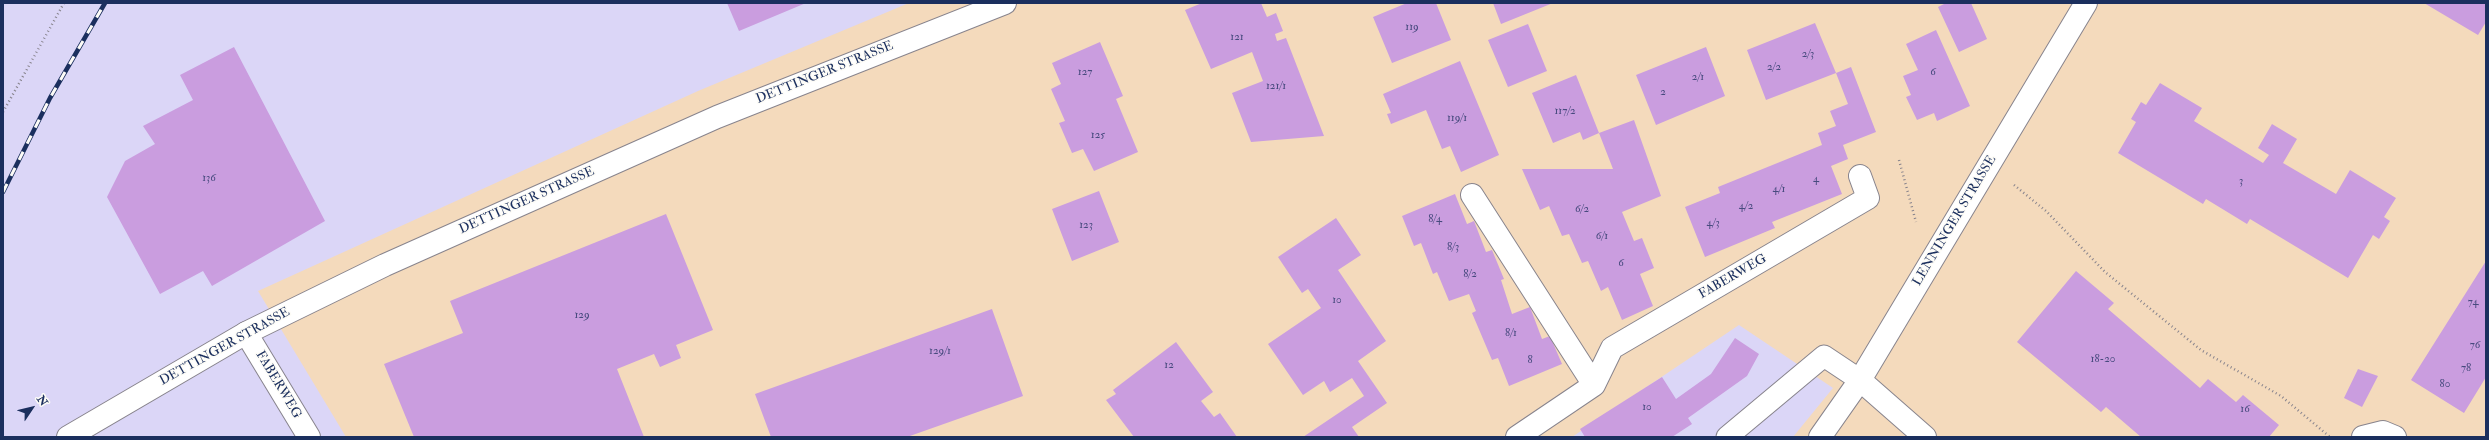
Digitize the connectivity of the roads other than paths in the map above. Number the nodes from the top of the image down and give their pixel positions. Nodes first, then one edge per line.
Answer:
1 (1005, 3) edge
2 (2086, 3) edge
3 (982, 7) edge
4 (1860, 176) dead end
5 (1472, 195) dead end
6 (246, 332) junction
7 (1860, 380) junction
8 (1594, 385) junction
9 (68, 437) edge
10 (309, 437) edge
11 (1517, 437) edge
12 (1727, 437) edge
13 (1820, 437) edge
14 (1925, 437) edge
15 (2363, 437) edge
16 (2394, 437) edge

1 - 3 street, DETTINGER STRASSE
2 - 7 street, LENNINGER STRASSE
3 - 6 street, DETTINGER STRASSE
4 - 8 street, FABERWEG
5 - 8 street
6 - 9 street, DETTINGER STRASSE
6 - 10 street, FABERWEG
7 - 12 lane
7 - 13 street, LENNINGER STRASSE
7 - 14 street
8 - 11 street
15 - 16 street

